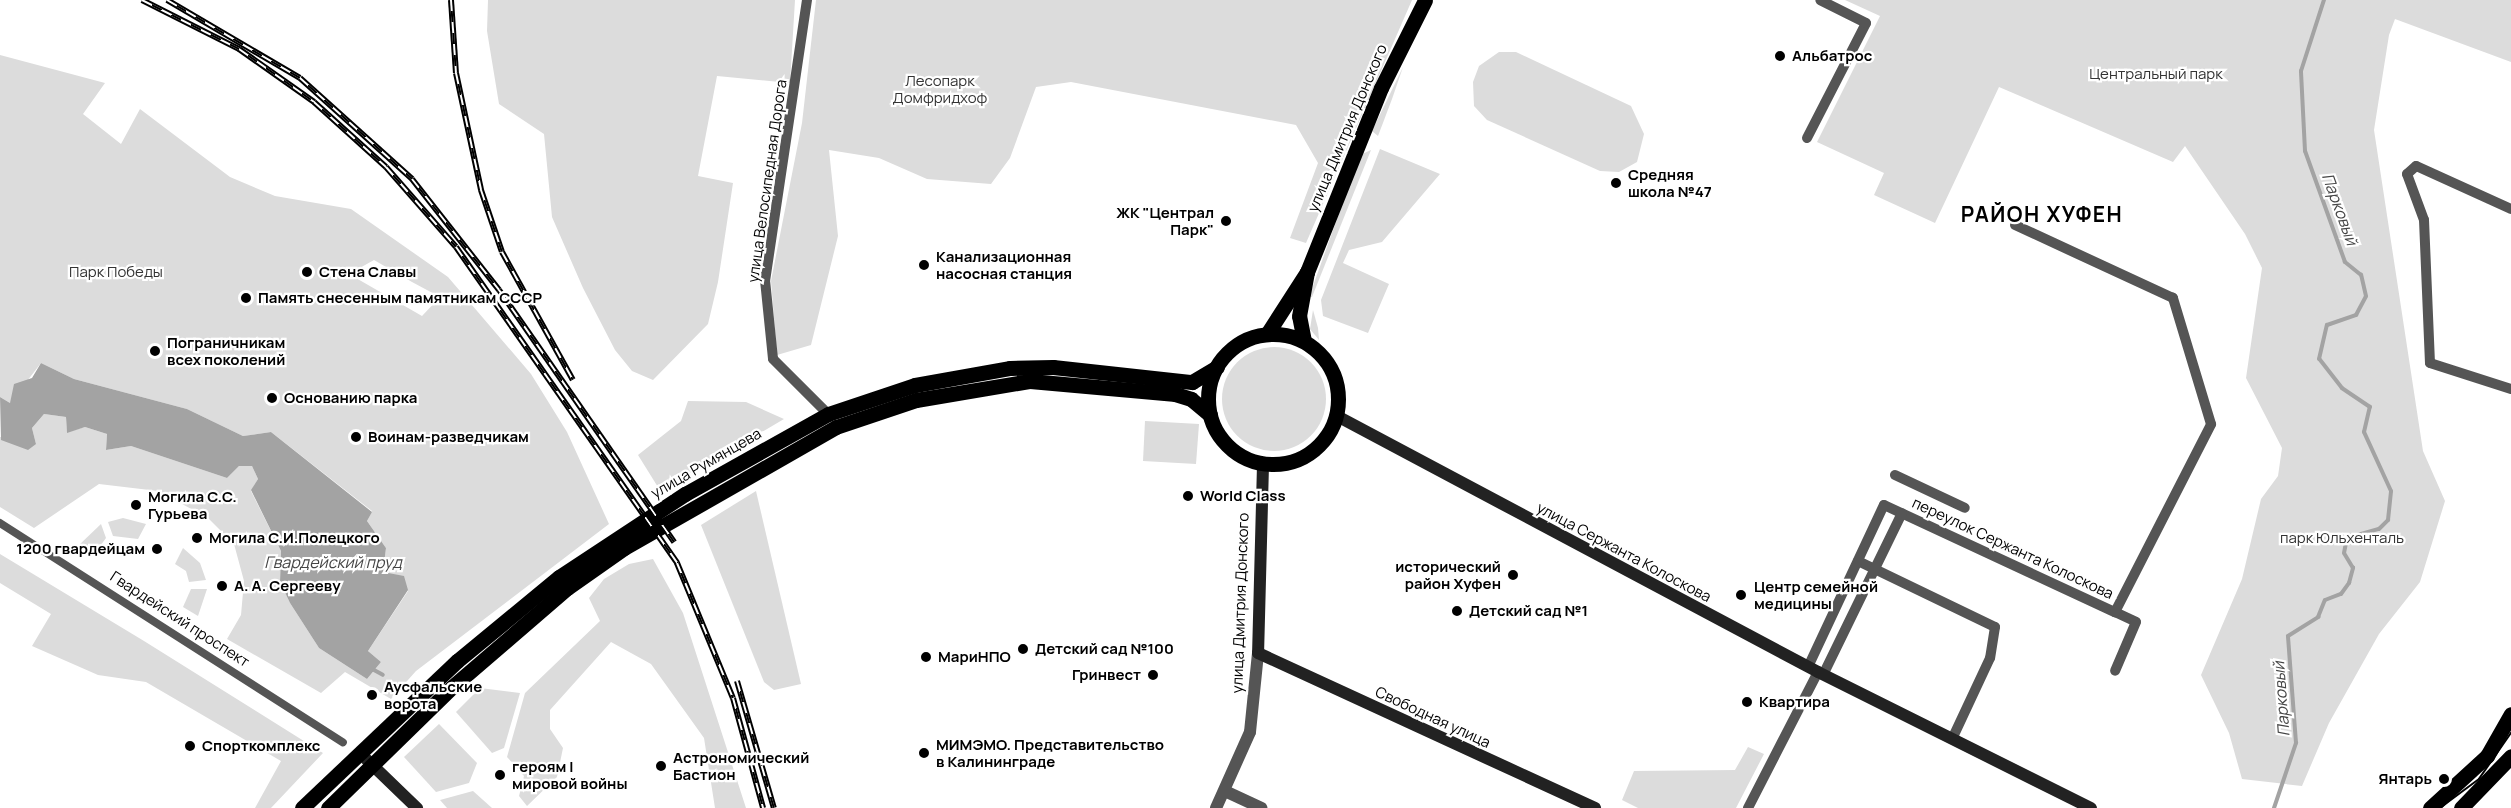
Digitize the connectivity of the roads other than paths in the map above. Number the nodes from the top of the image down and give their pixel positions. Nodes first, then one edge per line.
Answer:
1 (807, 0) edge
2 (1425, 0) edge
3 (1820, 0) edge
4 (1807, 138) dead end
5 (2511, 209) edge
6 (2014, 225) dead end
7 (1307, 272) junction
8 (1267, 334) junction
9 (1304, 341) junction
10 (1216, 367) junction
11 (2511, 389) edge
12 (828, 414) junction
13 (1210, 415) junction
14 (1337, 416) junction
15 (1263, 465) junction
16 (1895, 475) dead end
17 (689, 501) junction
18 (1965, 508) dead end
19 (1902, 513) junction
20 (0, 523) edge
21 (621, 542) junction
22 (1858, 561) junction
23 (1875, 570) junction
24 (2115, 612) junction
25 (1258, 652) junction
26 (1816, 671) junction
27 (2115, 671) dead end
28 (2511, 714) edge
29 (1953, 737) junction
30 (343, 742) dead end
31 (359, 753) junction
32 (2511, 756) edge
33 (372, 764) junction
34 (1227, 792) junction
35 (302, 808) edge
36 (328, 808) edge
37 (417, 808) edge
38 (1216, 808) edge
39 (1262, 808) edge
40 (1595, 808) edge
41 (1748, 808) edge
42 (2091, 808) edge
43 (2430, 808) edge
44 (2461, 808) edge

1 - 12 street, улица Велосипедная Дорога
2 - 7 main road, улица Дмитрия Донского
3 - 4 street
5 - 11 street
6 - 24 street, переулок Сержанта Колоскова
7 - 8 main road, улица Дмитрия Донского
7 - 9 main road, улица Дмитрия Донского
8 - 9 main road
8 - 10 main road
9 - 14 main road
10 - 12 main road, улица Румянцева
10 - 13 main road
12 - 17 main road, улица Румянцева
13 - 15 main road
13 - 17 main road, улица Румянцева
14 - 15 main road
14 - 26 main road, улица Сержанта Колоскова
15 - 25 main road, улица Дмитрия Донского
16 - 18 street
17 - 21 main road, улица Румянцева
19 - 22 street, переулок Сержанта Колоскова
19 - 23 street
19 - 24 street, переулок Сержанта Колоскова
20 - 30 street, Гвардейский проспект
21 - 31 main road, улица Румянцева
21 - 33 main road, улица Румянцева
22 - 23 street
22 - 26 street, переулок Сержанта Колоскова
23 - 26 street
23 - 29 street
24 - 27 street
25 - 34 street, улица Дмитрия Донского
25 - 40 main road, Свободная улица
26 - 29 main road, улица Сержанта Колоскова
26 - 41 street
28 - 43 main road
29 - 42 main road, улица Сержанта Колоскова
31 - 33 main road
31 - 35 main road, улица Румянцева
32 - 44 main road
33 - 36 main road, улица Румянцева
33 - 37 main road
34 - 38 street, улица Дмитрия Донского
34 - 39 street

